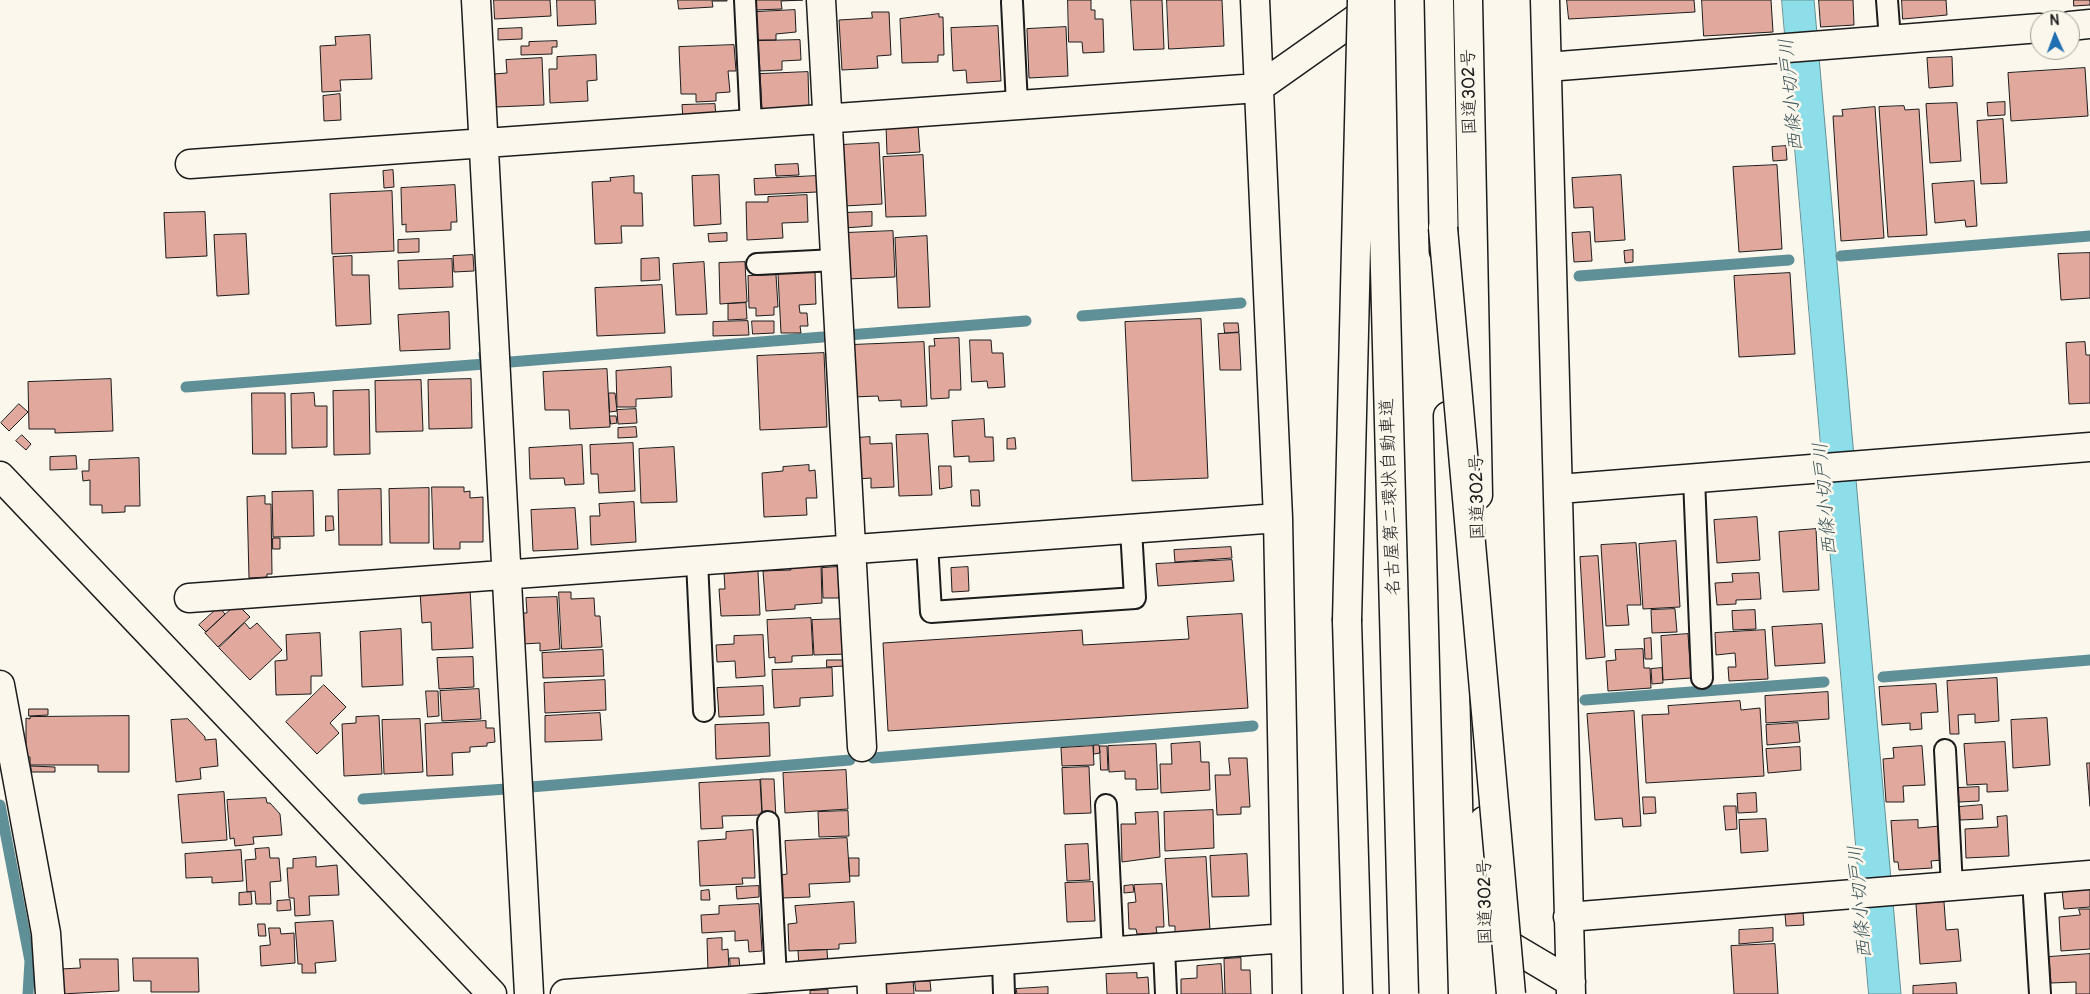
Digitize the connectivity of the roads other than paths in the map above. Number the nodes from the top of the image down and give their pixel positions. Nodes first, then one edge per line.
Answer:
1 (476, 0) edge
2 (745, 0) edge
3 (821, 0) edge
4 (1254, 0) edge
5 (1362, 0) edge
6 (1382, 0) edge
7 (1439, 0) edge
8 (1468, 0) edge
9 (1545, 0) edge
10 (1888, 0) edge
11 (1012, 2) dead end
12 (2030, 29) edge
13 (1890, 40) junction
14 (1547, 66) junction
15 (1258, 88) junction
16 (1017, 105) junction
17 (827, 119) junction
18 (751, 125) junction
19 (484, 143) junction
20 (190, 164) dead end
21 (1444, 228) junction
22 (835, 260) junction
23 (758, 264) dead end
24 (2090, 447) edge
25 (1694, 478) junction
26 (1, 480) edge
27 (1559, 489) junction
28 (1278, 518) junction
29 (1131, 529) junction
30 (927, 544) junction
31 (851, 549) junction
32 (697, 561) junction
33 (507, 575) junction
34 (189, 598) dead end
35 (1702, 678) dead end
36 (0, 685) edge
37 (704, 711) dead end
38 (862, 747) dead end
39 (1945, 750) dead end
40 (1106, 805) dead end
41 (768, 822) dead end
42 (2090, 875) edge
43 (2033, 880) junction
44 (1952, 886) junction
45 (1568, 917) junction
46 (1486, 932) junction
47 (1286, 938) junction
48 (1164, 948) junction
49 (1113, 952) junction
50 (1003, 961) junction
51 (872, 982) edge
52 (781, 983) edge
53 (1571, 988) edge
54 (50, 994) edge
55 (492, 994) edge
56 (529, 994) edge
57 (565, 994) edge
58 (1004, 994) edge
59 (1166, 994) edge
60 (1288, 994) edge
61 (1358, 994) edge
62 (1404, 994) edge
63 (1463, 994) edge
64 (1488, 994) edge
65 (1511, 994) edge
66 (2040, 994) edge

1 - 19 main road
2 - 18 lane
3 - 17 main road
4 - 15 main road
5 - 61 main road, bridge
6 - 15 main road
6 - 62 main road, 名古屋第二環状自動車道, bridge
7 - 21 main road
8 - 46 main road, 国道302号
9 - 14 main road
10 - 13 lane
11 - 16 lane
12 - 13 main road
13 - 14 main road
14 - 27 main road
15 - 16 main road
15 - 28 main road
16 - 17 main road
17 - 18 main road
17 - 22 main road
18 - 19 main road
19 - 20 main road
19 - 33 main road
21 - 63 main road, bridge
21 - 65 main road, bridge
22 - 23 lane
22 - 31 main road
24 - 25 main road
25 - 27 main road
25 - 35 lane
26 - 55 main road
27 - 45 main road
28 - 29 main road
28 - 47 main road
29 - 30 main road
29 - 30 lane
30 - 31 main road
31 - 32 main road
31 - 38 main road
32 - 33 main road
32 - 37 lane
33 - 34 main road
33 - 56 main road
36 - 54 main road
39 - 44 lane
40 - 49 lane
41 - 52 lane
42 - 43 main road
43 - 44 main road
43 - 66 lane
44 - 45 main road
45 - 53 main road
46 - 53 main road
46 - 64 main road, 国道302号
47 - 48 main road
47 - 60 main road
48 - 49 main road
48 - 59 lane
49 - 50 main road
50 - 51 main road
50 - 58 lane
51 - 52 main road
52 - 57 main road

